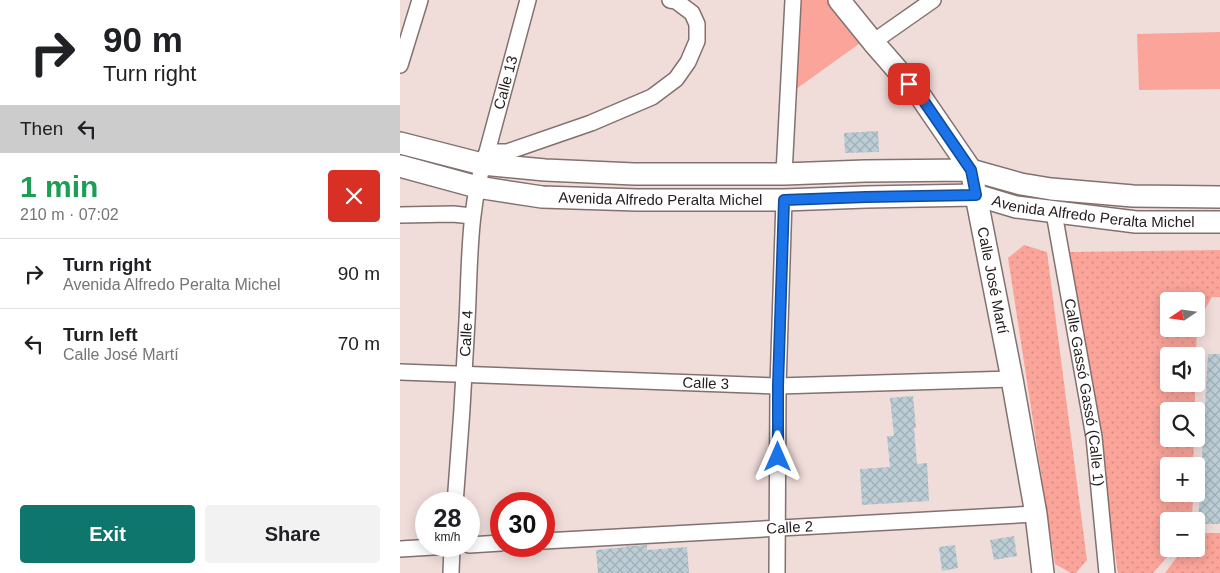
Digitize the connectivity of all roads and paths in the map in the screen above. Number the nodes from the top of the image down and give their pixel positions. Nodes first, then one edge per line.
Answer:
1 (420, 0) edge
2 (528, 0) edge
3 (670, 0) edge
4 (794, 0) edge
5 (839, 0) edge
6 (933, 0) edge
7 (873, 42) junction
8 (400, 66) edge
9 (400, 143) edge
10 (484, 158) junction
11 (400, 166) edge
12 (971, 170) junction
13 (784, 174) junction
14 (477, 187) junction
15 (976, 195) junction
16 (1220, 197) edge
17 (784, 200) junction
18 (1054, 213) junction
19 (400, 215) edge
20 (472, 216) junction
21 (1220, 222) edge
22 (400, 372) edge
23 (465, 374) junction
24 (1012, 379) junction
25 (778, 386) junction
26 (456, 492) edge
27 (1036, 514) junction
28 (778, 528) junction
29 (555, 540) edge
30 (415, 548) edge
31 (400, 549) edge
32 (451, 557) edge
33 (451, 573) edge
34 (777, 573) edge
35 (1043, 573) edge
36 (1107, 573) edge

1 - 8 street
2 - 10 street, Calle 13
3 - 10 street
4 - 13 street
5 - 7 main road, Calle José Martí
6 - 7 street
7 - 12 main road, Calle José Martí
9 - 10 main road, Avenida Alfredo Peralta Michel
10 - 13 main road, Avenida Alfredo Peralta Michel
10 - 14 street, Calle 4
11 - 14 main road, Avenida Alfredo Peralta Michel
12 - 13 main road, Avenida Alfredo Peralta Michel
12 - 15 main road, Calle José Martí
12 - 16 main road, Avenida Alfredo Peralta Michel
14 - 17 main road, Avenida Alfredo Peralta Michel
14 - 20 street, Calle 4
15 - 17 main road, Avenida Alfredo Peralta Michel
15 - 18 main road, Avenida Alfredo Peralta Michel
15 - 24 main road, Calle José Martí
17 - 25 street
18 - 21 main road, Avenida Alfredo Peralta Michel
18 - 36 street, Calle Gassó Gassó (Calle 1)
19 - 20 street
20 - 23 street, Calle 4
22 - 23 street, Calle 3
23 - 25 street, Calle 3
23 - 26 street, Calle 4
24 - 25 street, Calle 3
24 - 27 main road, Calle José Martí
25 - 28 street
27 - 28 street, Calle 2
27 - 35 main road, Calle José Martí
28 - 29 street, Calle 2
28 - 34 street
30 - 31 street
32 - 33 street

